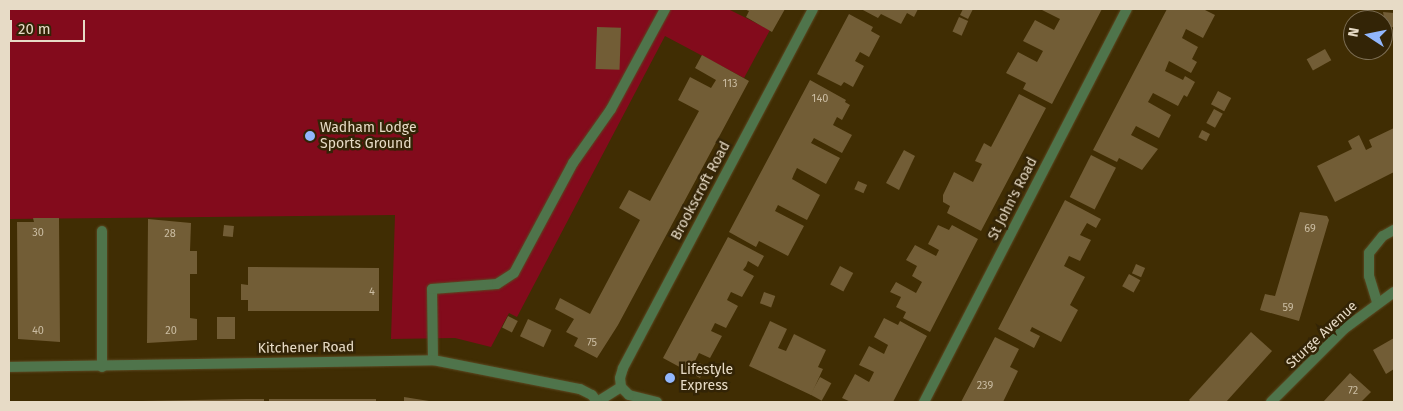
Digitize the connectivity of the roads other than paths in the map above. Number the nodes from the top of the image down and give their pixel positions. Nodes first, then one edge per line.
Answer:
1 (665, 9) edge
2 (813, 9) edge
3 (1127, 9) edge
4 (1394, 230) edge
5 (102, 231) dead end
6 (1394, 292) edge
7 (1378, 302) junction
8 (432, 360) junction
9 (9, 367) edge
10 (102, 367) junction
11 (621, 387) junction
12 (597, 402) edge
13 (657, 402) edge
14 (924, 402) edge
15 (1271, 402) edge

1 - 8 street
2 - 11 street, Brookscroft Road
3 - 14 street, St John's Road
4 - 7 street
5 - 10 street
6 - 7 street, Sturge Avenue
7 - 15 street, Sturge Avenue
8 - 10 street, Kitchener Road
8 - 12 street, Kitchener Road
9 - 10 street, Kitchener Road
11 - 12 street
11 - 13 street

